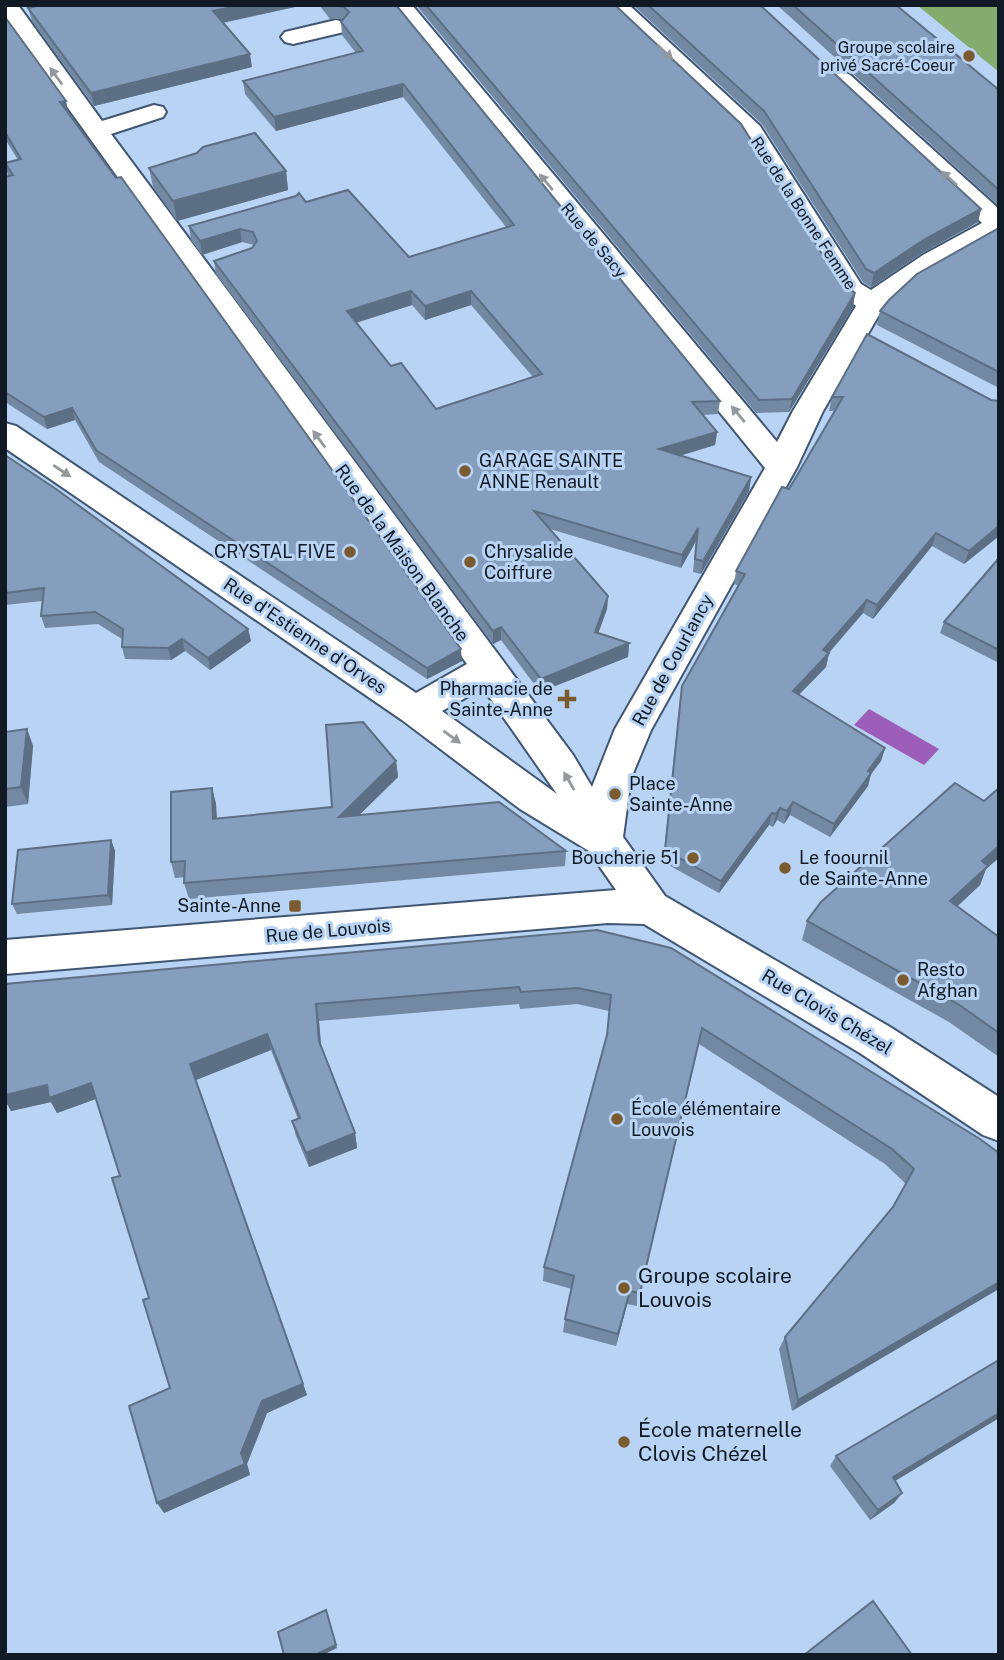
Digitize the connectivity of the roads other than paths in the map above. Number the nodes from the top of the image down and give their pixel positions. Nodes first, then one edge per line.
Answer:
1 (615, 5) edge
2 (18, 10) edge
3 (400, 12) edge
4 (336, 27) edge
5 (293, 37) dead end
6 (820, 61) edge
7 (126, 104) edge
8 (155, 113) dead end
9 (90, 124) junction
10 (999, 225) edge
11 (224, 260) edge
12 (195, 270) junction
13 (870, 325) junction
14 (5, 433) edge
15 (780, 485) junction
16 (487, 669) junction
17 (415, 710) junction
18 (603, 840) junction
19 (651, 908) junction
20 (5, 957) edge
21 (999, 1121) edge

1 -> 13 street, Rue de la Bonne Femme
9 -> 2 street, Rue de la Maison Blanche
15 -> 3 street, Rue de Sacy
4 - 5 street
10 -> 6 street
7 - 9 street
8 - 9 street
9 - 12 street, Rue de la Maison Blanche
10 - 13 street, Rue de Courlancy
11 - 12 street
16 -> 12 street, Rue de la Maison Blanche
13 - 15 street, Rue de Courlancy
14 -> 17 street, Rue d'Estienne d'Orves
15 - 18 street, Rue de Courlancy
16 - 17 street
18 -> 16 street, Rue de la Maison Blanche
17 -> 18 street, Rue d'Estienne d'Orves
18 - 19 street, Rue de la Maison Blanche
19 - 20 street, Rue de Louvois
19 - 21 street, Rue Clovis Chézel

